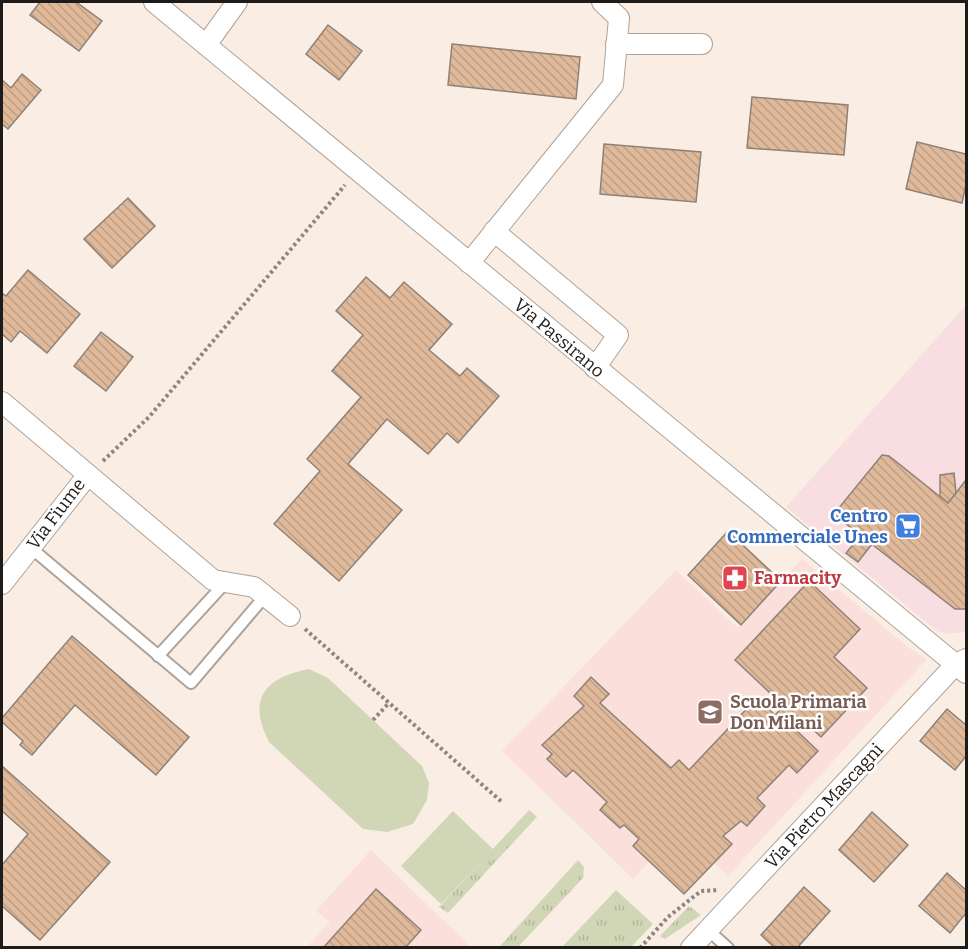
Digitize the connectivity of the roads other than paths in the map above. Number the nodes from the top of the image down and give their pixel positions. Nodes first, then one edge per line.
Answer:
1 (154, 2) edge
2 (237, 2) edge
3 (602, 2) edge
4 (616, 44) junction
5 (702, 44) dead end
6 (206, 45) junction
7 (494, 231) junction
8 (469, 263) junction
9 (595, 368) junction
10 (2, 402) edge
11 (87, 476) junction
12 (31, 548) junction
13 (226, 582) junction
14 (2, 584) edge
15 (265, 596) junction
16 (290, 616) road end
17 (158, 656) junction
18 (963, 665) edge
19 (708, 930) junction
20 (691, 948) edge
21 (728, 948) edge

1 - 6 street, Via Passirano
2 - 6 street
3 - 4 street
4 - 5 street
4 - 7 street
6 - 8 street, Via Passirano
7 - 8 street
7 - 9 street
8 - 9 street, Via Passirano
9 - 18 street, Via Passirano
10 - 11 street, Via Fiume
11 - 12 street, Via Fiume
11 - 13 street
12 - 14 street, Via Fiume
12 - 17 lane
13 - 15 street
13 - 17 lane
15 - 16 street
15 - 17 lane
18 - 19 street, Via Pietro Mascagni
19 - 20 street, Via Pietro Mascagni
19 - 21 lane

